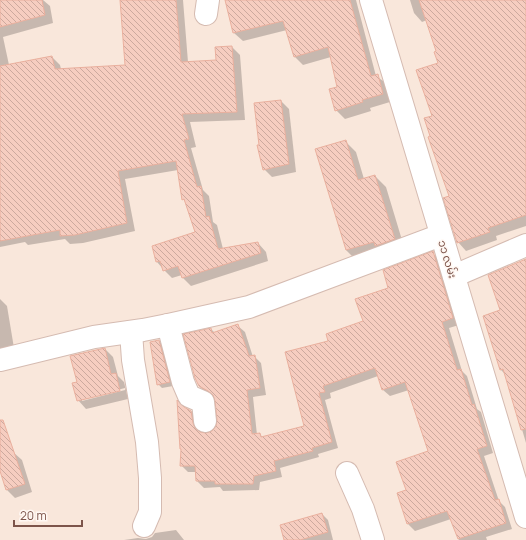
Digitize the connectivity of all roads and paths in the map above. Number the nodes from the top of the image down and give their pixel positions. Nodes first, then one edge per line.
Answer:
1 (371, 0) edge
2 (441, 235) junction
3 (526, 245) edge
4 (454, 276) junction
5 (168, 325) junction
6 (131, 332) junction
7 (0, 360) edge
8 (205, 421) dead end
9 (347, 474) dead end
10 (526, 517) edge
11 (144, 526) dead end
12 (373, 540) edge

1 - 2 street, ၁၁ လမ်း
2 - 4 street, ၁၁ လမ်း
2 - 5 street
3 - 4 street
4 - 10 street, ၁၁ လမ်း
5 - 6 street
5 - 8 street
6 - 7 street
6 - 11 street
9 - 12 street

